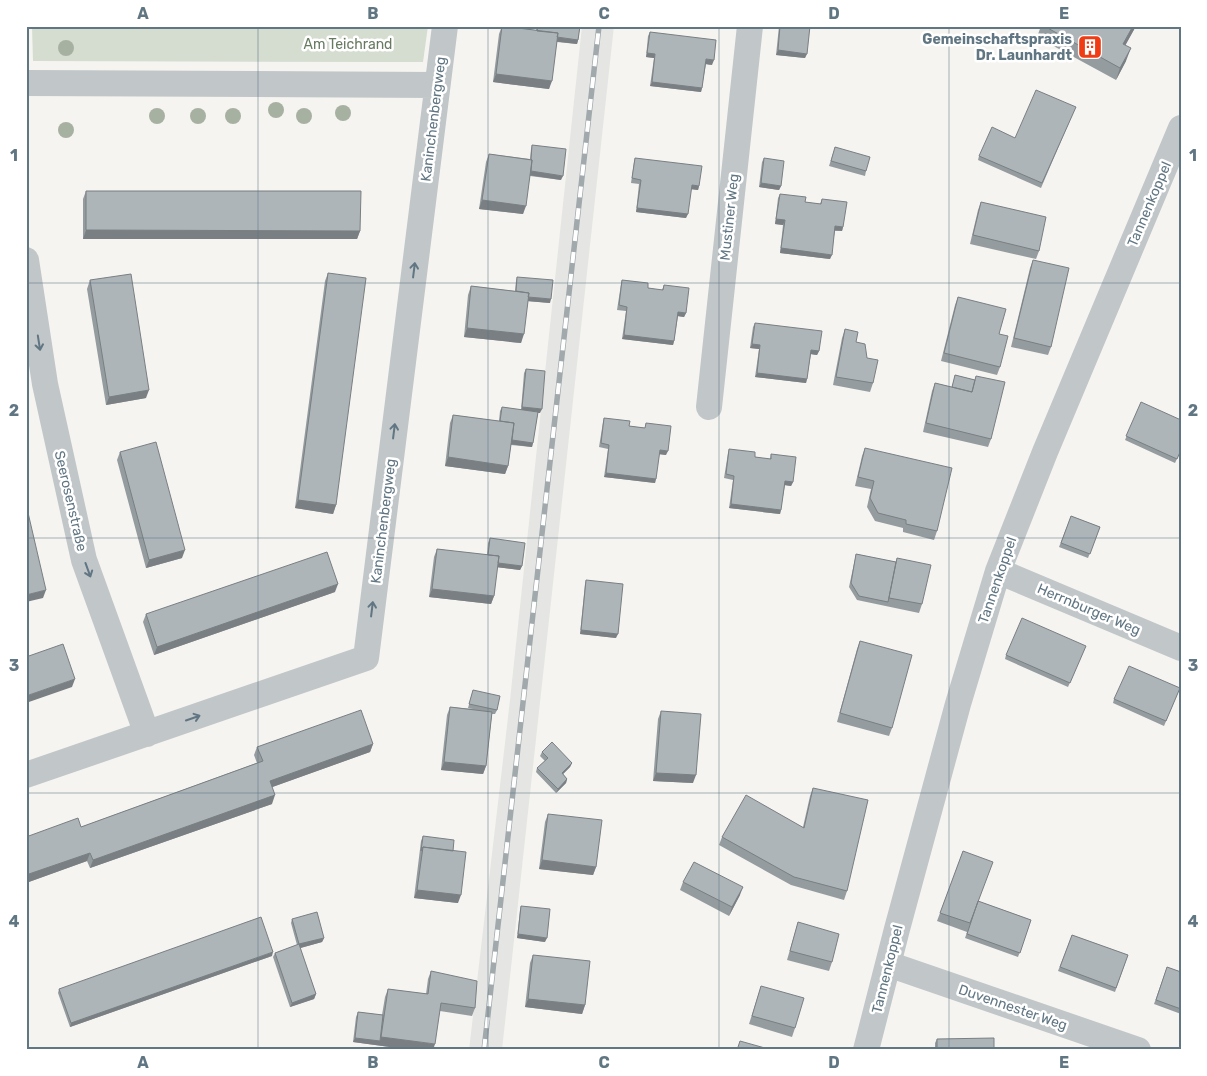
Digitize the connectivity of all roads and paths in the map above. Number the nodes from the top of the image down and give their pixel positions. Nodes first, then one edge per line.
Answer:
1 (445, 26) edge
2 (750, 26) edge
3 (26, 83) edge
4 (437, 85) junction
5 (1181, 128) edge
6 (26, 260) edge
7 (708, 408) dead end
8 (998, 571) junction
9 (1181, 648) edge
10 (147, 734) junction
11 (26, 775) edge
12 (888, 964) junction
13 (866, 1050) edge
14 (1138, 1050) edge

1 - 4 street, Kaninchenbergweg
2 - 7 street, Mustiner Weg
3 - 4 street
10 -> 4 street, Kaninchenbergweg
5 - 8 street, Tannenkoppel
6 -> 10 street, Seerosenstraße
8 - 9 street, Herrnburger Weg
8 - 12 street, Tannenkoppel
10 - 11 street, Kaninchenbergweg
12 - 13 street, Tannenkoppel
12 - 14 street, Duvennester Weg

